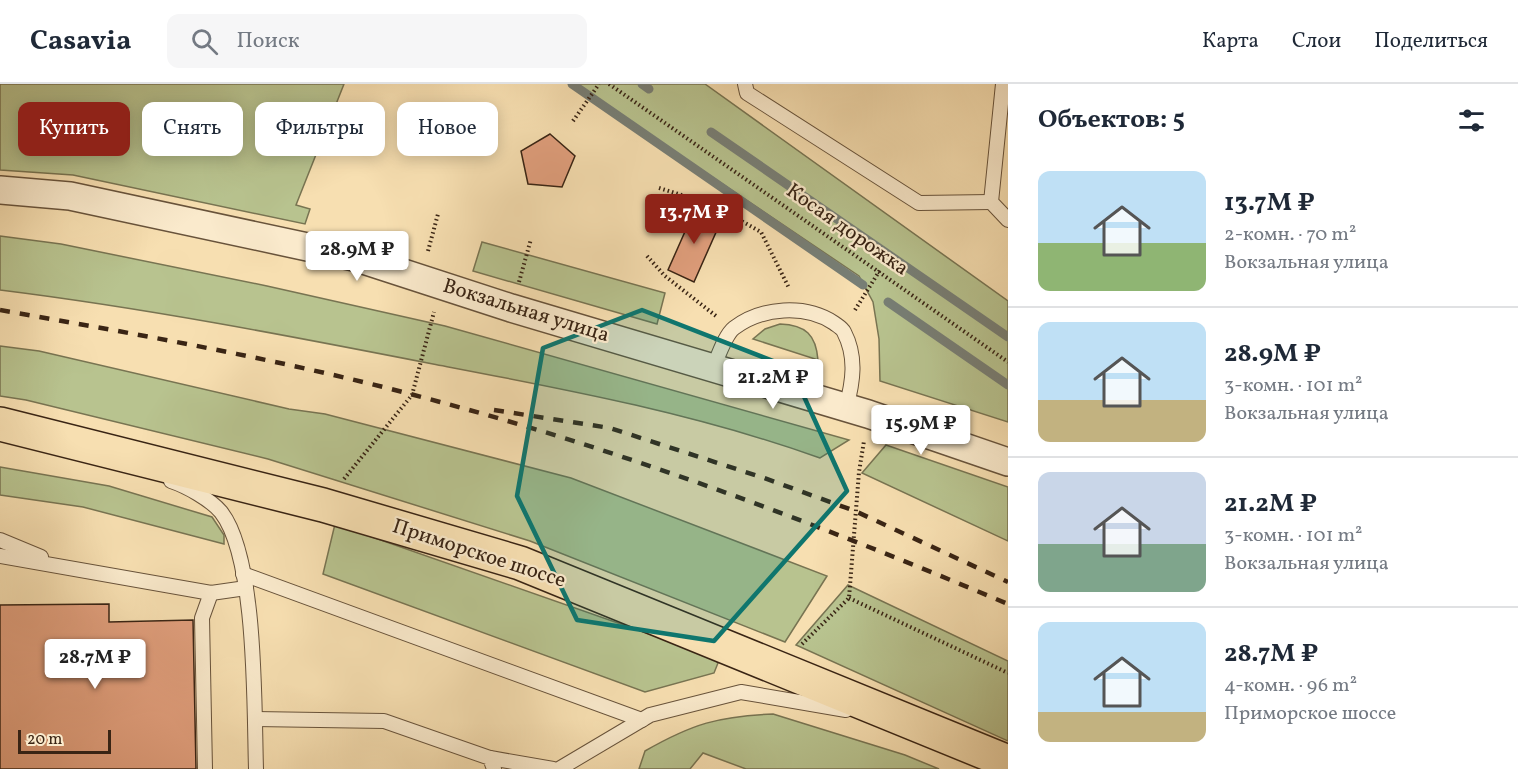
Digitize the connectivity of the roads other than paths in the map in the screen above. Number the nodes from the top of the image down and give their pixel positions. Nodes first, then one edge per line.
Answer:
1 (745, 84) edge
2 (1003, 84) edge
3 (0, 190) edge
4 (991, 202) junction
5 (1008, 220) edge
6 (713, 368) junction
7 (857, 411) junction
8 (11, 426) edge
9 (1008, 462) edge
10 (0, 540) edge
11 (0, 556) edge
12 (65, 567) junction
13 (245, 581) junction
14 (211, 593) junction
15 (255, 719) junction
16 (642, 720) junction
17 (910, 720) junction
18 (1008, 762) edge
19 (492, 764) edge
20 (205, 769) edge
21 (256, 769) edge
22 (553, 769) edge
23 (559, 769) edge

1 - 4 lane
2 - 4 lane
3 - 6 street, Вокзальная улица
4 - 5 lane
6 - 7 street, Вокзальная улица
6 - 7 lane
7 - 9 street, Вокзальная улица
8 - 13 lane
8 - 17 main road, Приморское шоссе
10 - 12 lane
11 - 12 lane
12 - 14 lane
13 - 14 lane
13 - 15 lane
13 - 16 lane
14 - 20 lane
15 - 19 lane
15 - 21 lane
16 - 17 lane
16 - 23 lane
17 - 18 main road, Приморское шоссе
19 - 22 lane

